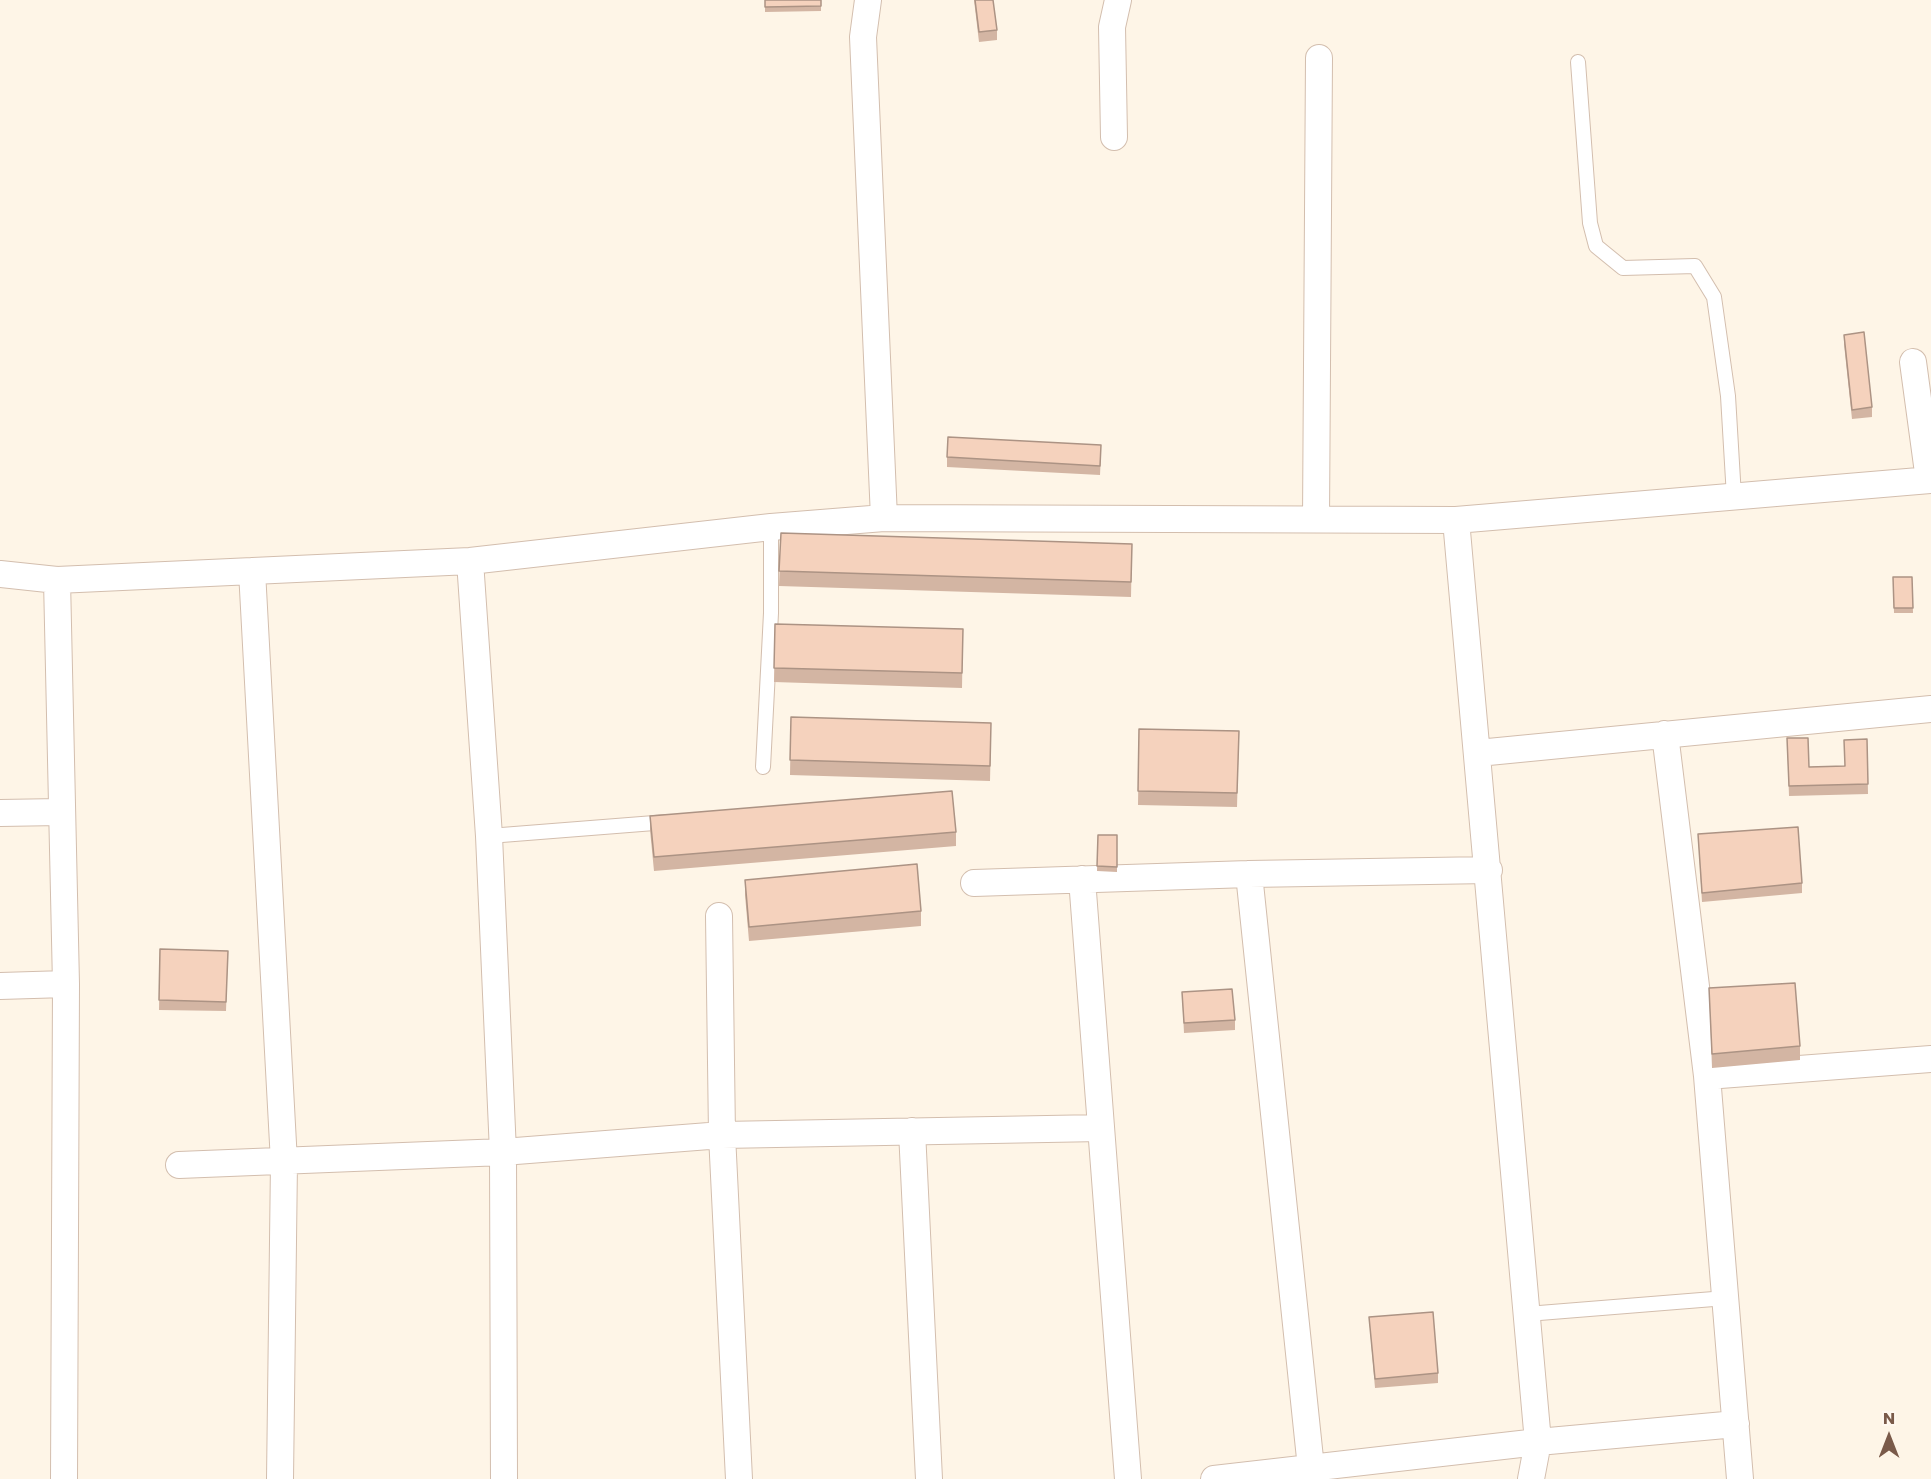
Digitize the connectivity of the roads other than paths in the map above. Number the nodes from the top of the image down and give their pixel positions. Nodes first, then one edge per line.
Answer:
1 (868, 0) edge
2 (1118, 0) edge
3 (1319, 58) dead end
4 (1578, 62) dead end
5 (1114, 137) dead end
6 (1913, 363) dead end
7 (1930, 480) edge
8 (1734, 497) junction
9 (884, 518) junction
10 (1316, 519) junction
11 (1456, 520) junction
12 (771, 527) junction
13 (470, 561) junction
14 (252, 571) junction
15 (0, 574) edge
16 (57, 580) junction
17 (1931, 709) edge
18 (1665, 734) junction
19 (1478, 753) junction
20 (763, 767) dead end
21 (60, 812) junction
22 (0, 813) edge
23 (683, 820) edge
24 (489, 836) junction
25 (1488, 870) junction
26 (1249, 874) junction
27 (1082, 879) junction
28 (974, 883) dead end
29 (719, 916) dead end
30 (66, 984) junction
31 (0, 986) edge
32 (1931, 1059) edge
33 (1707, 1076) junction
34 (1101, 1128) junction
35 (912, 1131) junction
36 (722, 1135) junction
37 (503, 1152) junction
38 (284, 1162) junction
39 (179, 1165) dead end
40 (1726, 1298) junction
41 (1527, 1314) junction
42 (1736, 1424) junction
43 (1538, 1442) junction
44 (1311, 1468) junction
45 (64, 1479) edge
46 (280, 1479) edge
47 (504, 1479) edge
48 (739, 1479) edge
49 (929, 1479) edge
50 (1128, 1479) edge
51 (1214, 1479) edge
52 (1531, 1479) edge
53 (1740, 1479) edge

1 - 9 street
2 - 5 street
3 - 10 street
4 - 8 lane
6 - 7 street
7 - 8 street
8 - 11 street
9 - 10 street
9 - 12 street
10 - 11 street
11 - 19 street
12 - 13 street
12 - 20 lane
13 - 14 street
13 - 24 street
14 - 16 street
14 - 38 street
15 - 16 street
16 - 21 street
17 - 18 street
18 - 19 street
18 - 33 street
19 - 25 street
21 - 22 street
21 - 30 street
23 - 24 lane
24 - 37 street
25 - 26 street
25 - 41 street
26 - 27 street
26 - 44 street
27 - 28 street
27 - 34 street
29 - 36 street
30 - 31 street
30 - 45 street
32 - 33 street
33 - 40 street
34 - 35 street
34 - 50 street
35 - 36 street
35 - 49 street
36 - 37 street
36 - 48 street
37 - 38 street
37 - 47 street
38 - 39 street
38 - 46 street
40 - 41 lane
40 - 42 street
41 - 43 street
42 - 43 street
42 - 53 street
43 - 44 street
43 - 52 street
44 - 51 street

